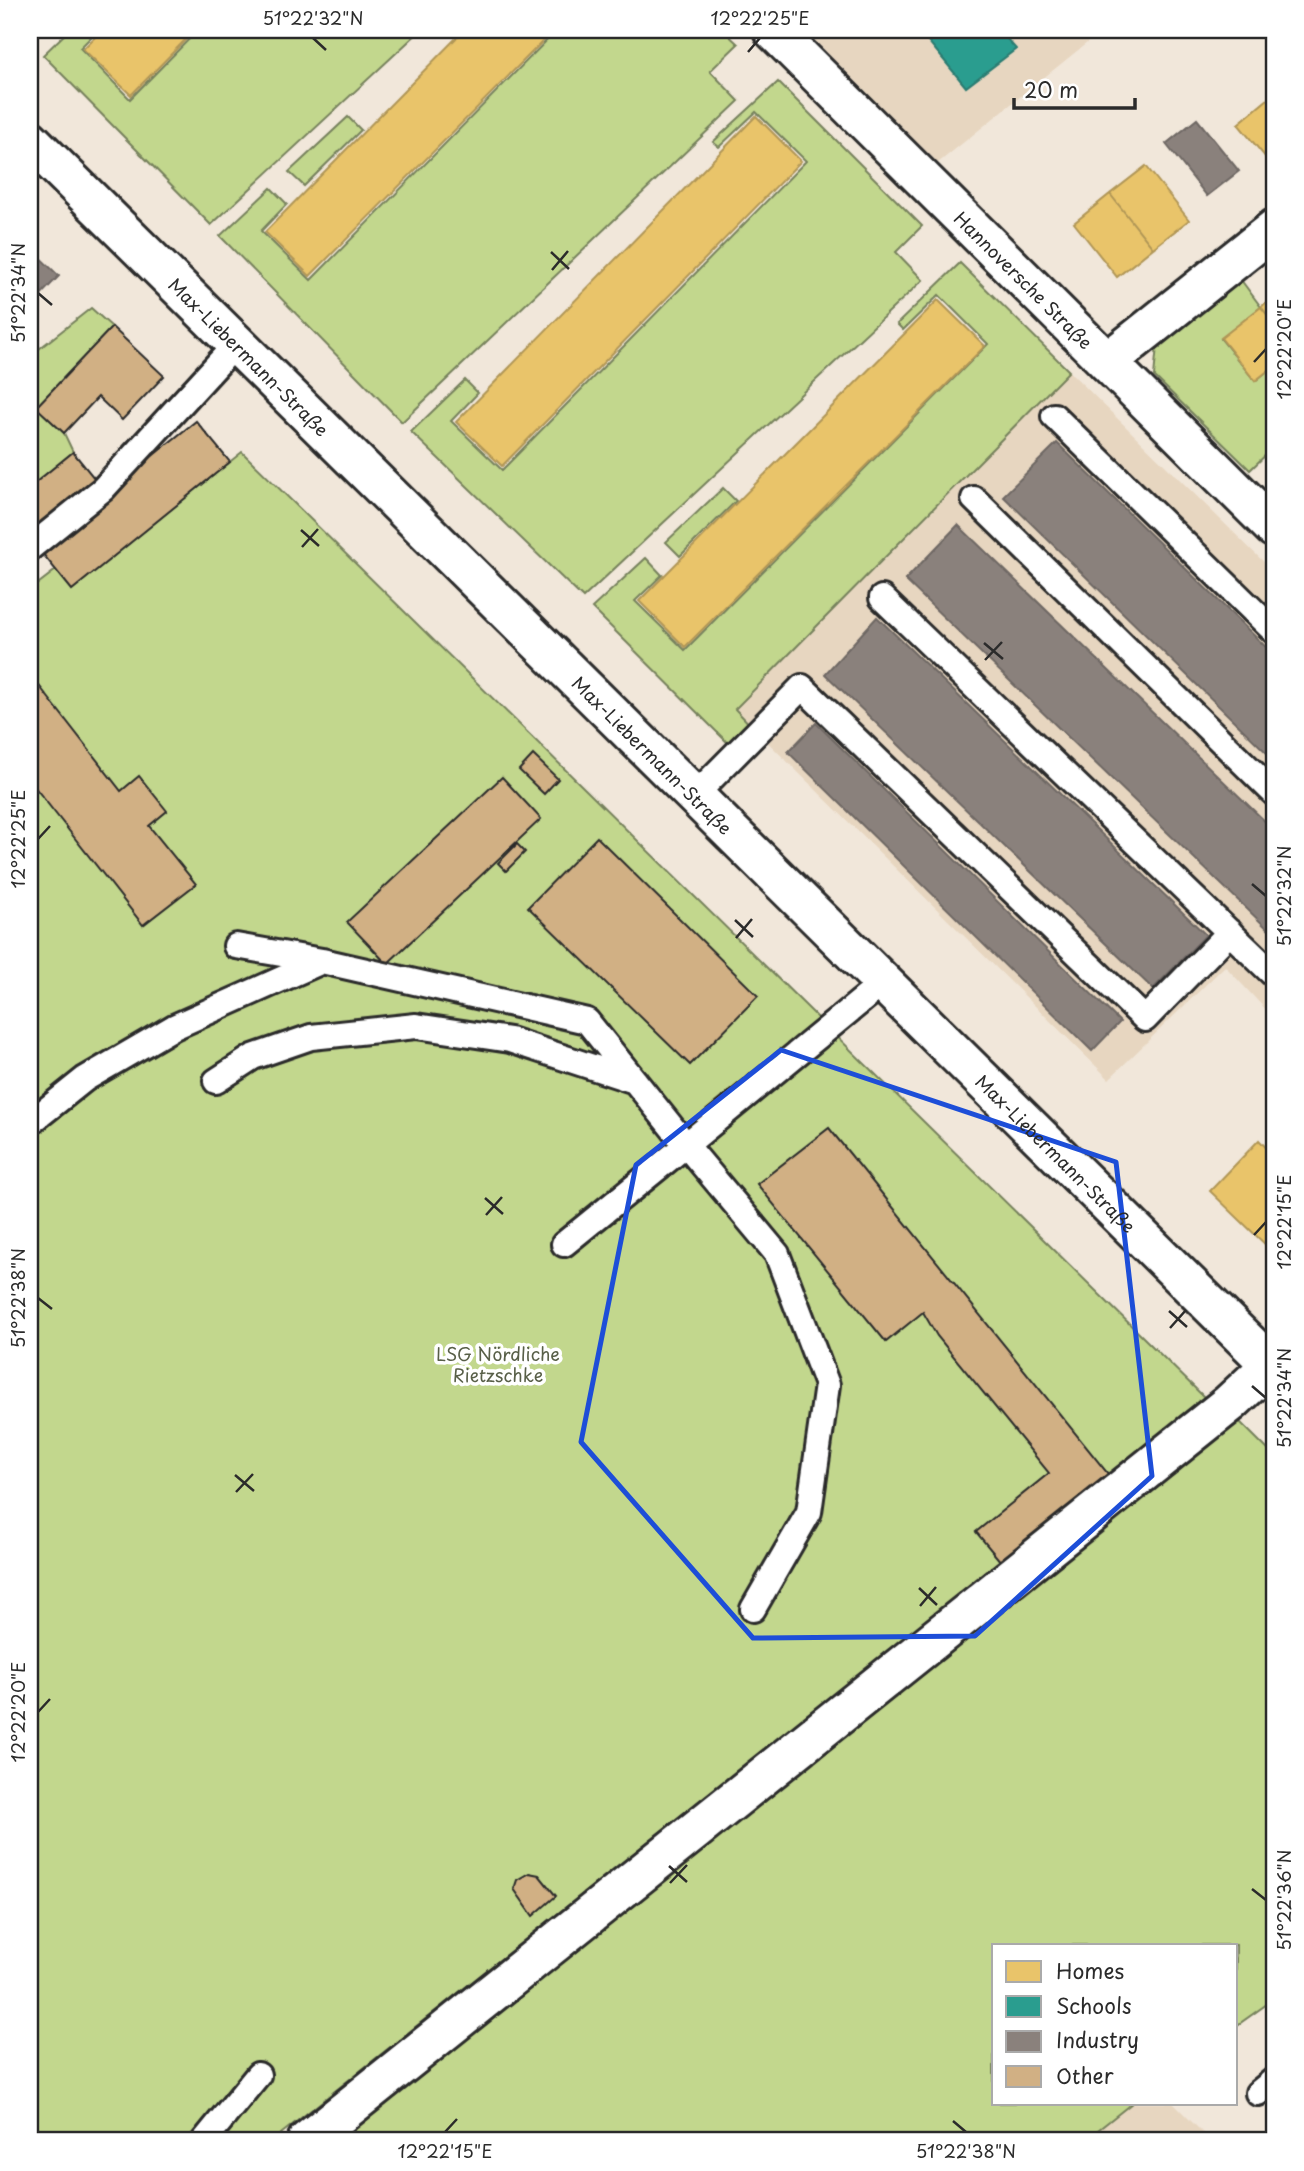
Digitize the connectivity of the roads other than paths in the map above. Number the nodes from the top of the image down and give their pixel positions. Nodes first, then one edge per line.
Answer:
1 (773, 30) edge
2 (30, 141) edge
3 (1274, 229) edge
4 (237, 343) junction
5 (1107, 362) junction
6 (1054, 416) dead end
7 (974, 499) dead end
8 (1274, 528) edge
9 (30, 548) edge
10 (882, 598) dead end
11 (1274, 631) edge
12 (1274, 793) edge
13 (696, 794) junction
14 (1230, 932) junction
15 (236, 946) dead end
16 (322, 961) junction
17 (1274, 975) edge
18 (883, 983) junction
19 (216, 1080) dead end
20 (635, 1080) junction
21 (30, 1123) edge
22 (686, 1145) junction
23 (565, 1244) dead end
24 (1273, 1367) edge
25 (753, 1609) dead end
26 (258, 2075) dead end
27 (204, 2141) edge
28 (307, 2141) edge

1 - 5 street, Hannoversche Straße
2 - 4 street, Max-Liebermann-Straße
3 - 5 street
4 - 9 lane
4 - 13 street, Max-Liebermann-Straße
5 - 8 street, Hannoversche Straße
6 - 11 lane
7 - 12 lane
10 - 14 lane
13 - 14 lane
13 - 18 street, Max-Liebermann-Straße
14 - 17 lane
15 - 16 lane
16 - 20 lane
16 - 21 lane
18 - 22 lane
18 - 24 street, Max-Liebermann-Straße
19 - 20 lane
20 - 22 lane
22 - 23 lane
22 - 25 lane
24 - 28 street
26 - 27 lane

